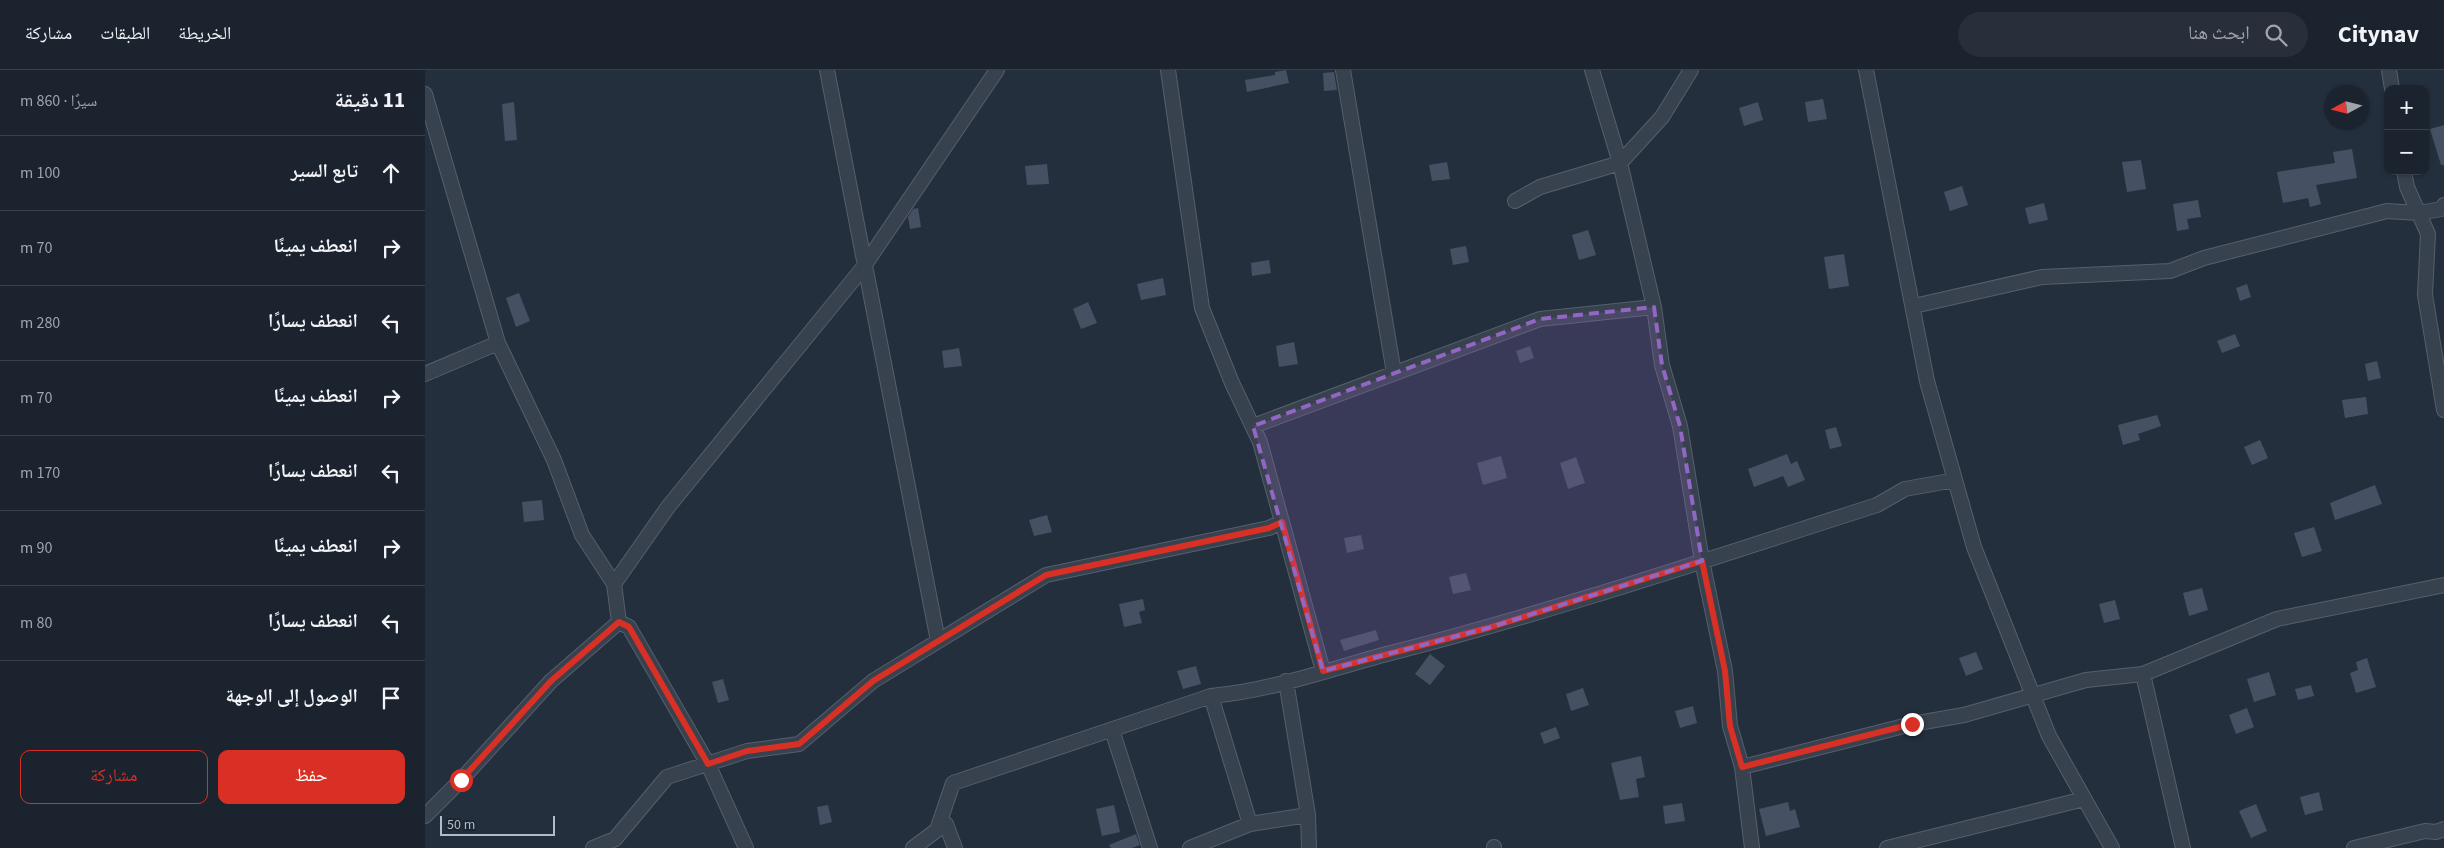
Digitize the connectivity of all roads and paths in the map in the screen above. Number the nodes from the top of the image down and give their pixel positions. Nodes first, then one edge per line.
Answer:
1 (827, 70) edge
2 (997, 70) edge
3 (1168, 70) edge
4 (1343, 70) edge
5 (1591, 70) edge
6 (1691, 70) edge
7 (1866, 70) edge
8 (2389, 70) edge
9 (2391, 85) edge
10 (425, 94) edge
11 (1620, 162) junction
12 (2405, 175) edge
13 (1515, 201) dead end
14 (2444, 206) edge
15 (2419, 213) junction
16 (865, 265) junction
17 (1914, 306) junction
18 (1653, 307) junction
19 (499, 343) junction
20 (1394, 373) junction
21 (425, 374) edge
22 (2444, 410) edge
23 (1253, 426) junction
24 (1955, 480) junction
25 (1282, 522) junction
26 (1702, 561) junction
27 (614, 584) junction
28 (2444, 585) edge
29 (619, 622) junction
30 (938, 641) junction
31 (1323, 671) junction
32 (2143, 674) junction
33 (1286, 681) junction
34 (2033, 694) junction
35 (1211, 696) junction
36 (1112, 730) junction
37 (708, 764) junction
38 (1742, 767) junction
39 (2084, 798) junction
40 (1307, 815) junction
41 (425, 816) edge
42 (1250, 824) junction
43 (2444, 829) edge
44 (937, 830) junction
45 (593, 848) edge
46 (746, 848) edge
47 (913, 848) edge
48 (955, 848) edge
49 (1150, 848) edge
50 (1190, 848) edge
51 (1309, 848) edge
52 (1752, 848) edge
53 (1887, 848) edge
54 (2112, 848) edge
55 (2183, 848) edge
56 (2354, 848) edge

1 - 16 street
2 - 16 street
3 - 23 street
4 - 20 street
5 - 11 street
6 - 11 street
7 - 17 street
8 - 9 street
10 - 19 street
11 - 13 street
11 - 18 street
12 - 15 street
14 - 15 street
15 - 17 street
15 - 22 street
16 - 27 street
16 - 30 street
17 - 24 street
18 - 20 street
18 - 26 street
19 - 21 street
19 - 27 street
20 - 23 street
23 - 25 street
24 - 26 street
24 - 34 street
25 - 30 street
25 - 31 street
26 - 31 street
26 - 38 street
27 - 29 street
28 - 32 street
29 - 37 street
29 - 41 street
30 - 37 street
31 - 33 street
32 - 34 street
32 - 55 street
33 - 35 street
33 - 40 street
34 - 38 street
34 - 39 street
35 - 36 street
35 - 42 street
36 - 44 street
36 - 49 street
37 - 45 street
37 - 46 street
38 - 52 street
39 - 53 street
39 - 54 street
40 - 42 street
40 - 51 street
42 - 50 street
43 - 56 street
44 - 47 street
44 - 48 street

